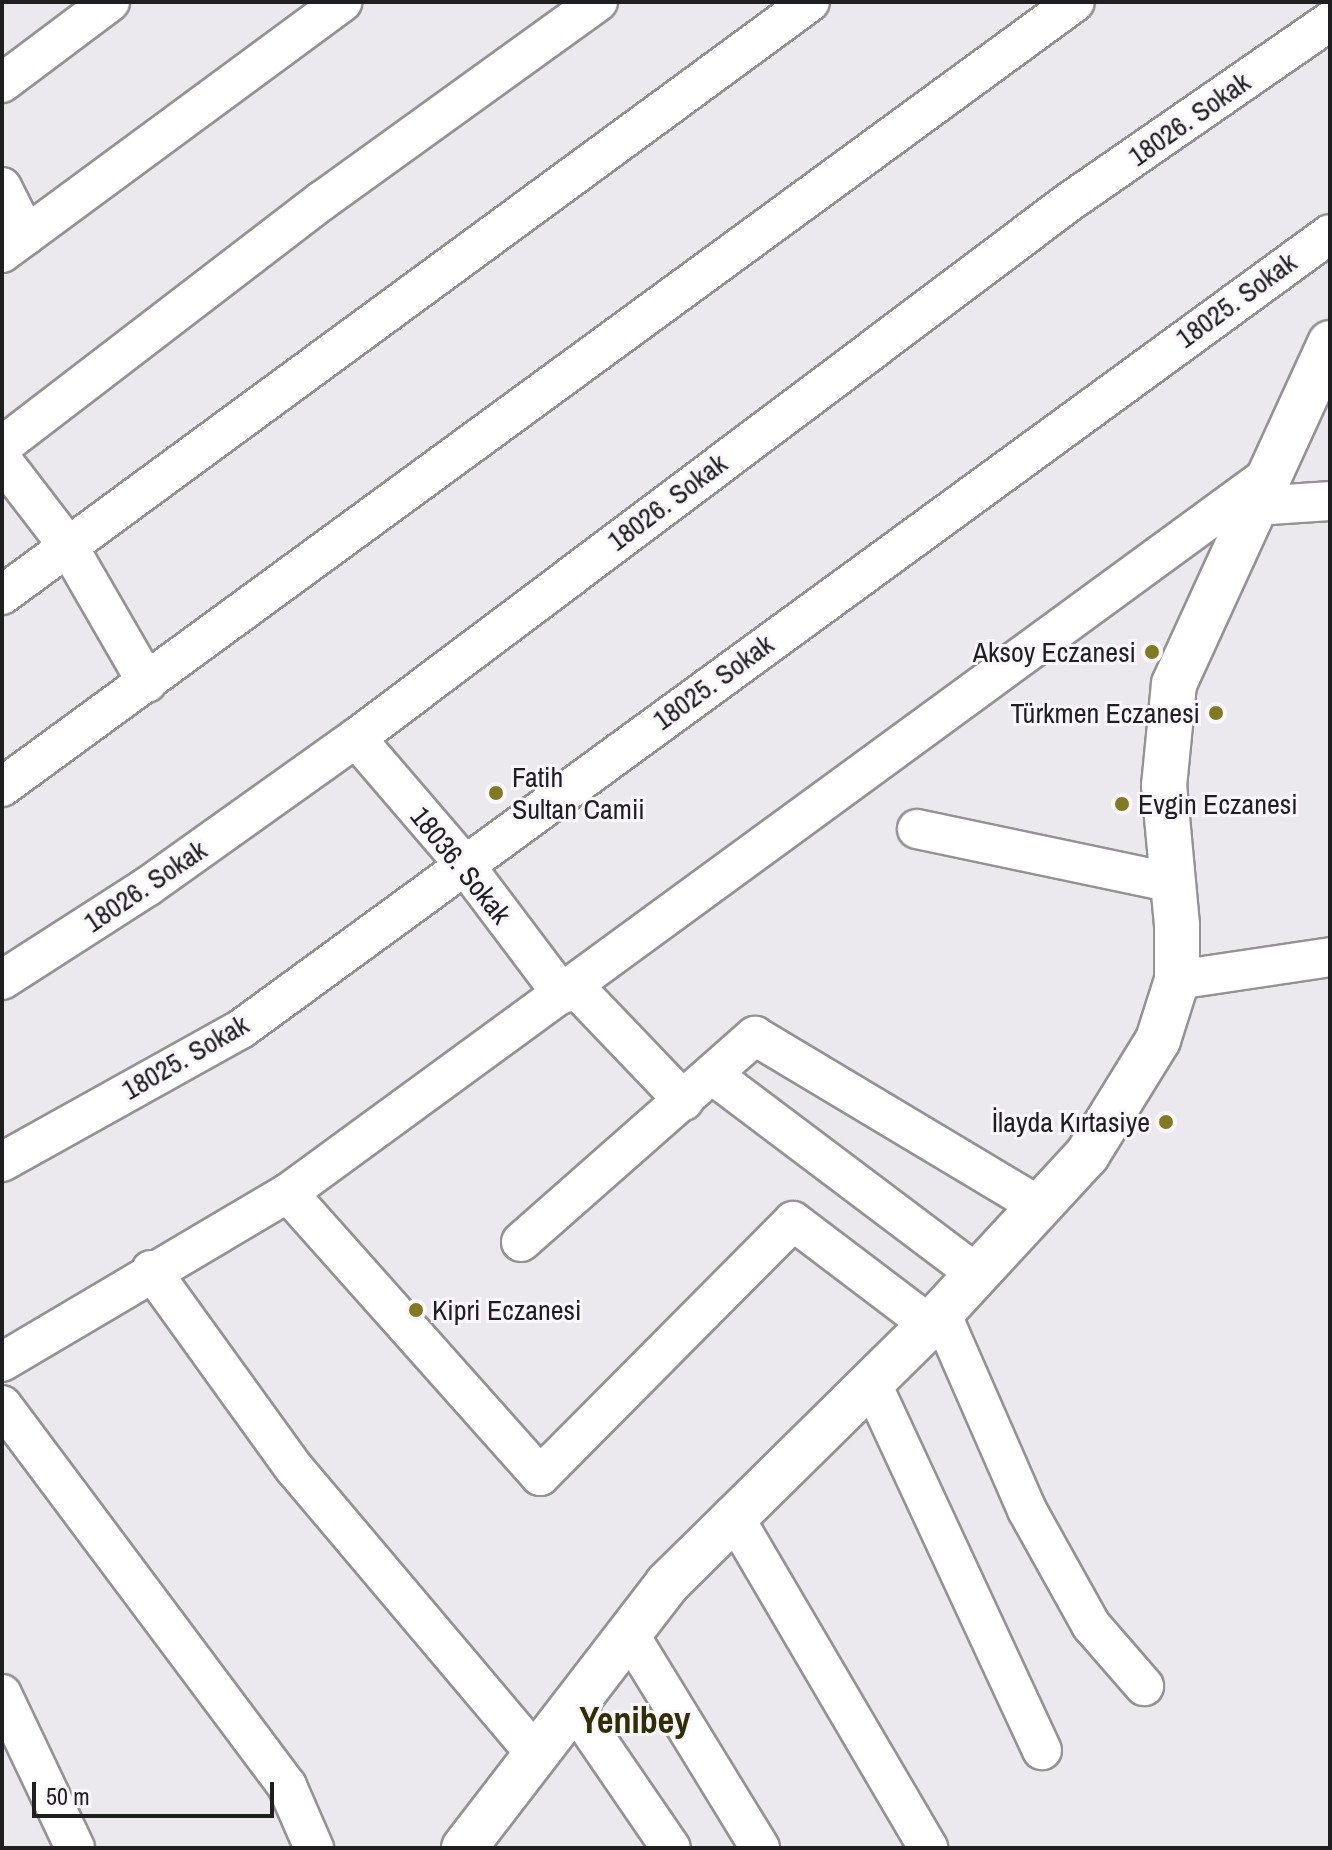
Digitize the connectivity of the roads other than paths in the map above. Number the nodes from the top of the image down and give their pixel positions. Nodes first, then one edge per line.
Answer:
1 (110, 2) edge
2 (342, 2) edge
3 (598, 2) edge
4 (810, 2) edge
5 (1075, 2) edge
6 (1330, 21) edge
7 (2, 83) edge
8 (2, 187) edge
9 (1330, 234) edge
10 (14, 244) edge
11 (1325, 363) edge
12 (2, 446) edge
13 (2, 460) edge
14 (1262, 491) junction
15 (1330, 501) edge
16 (68, 546) junction
17 (2, 595) edge
18 (147, 683) junction
19 (356, 738) junction
20 (2, 787) edge
21 (917, 829) dead end
22 (464, 864) junction
23 (1173, 883) junction
24 (1330, 957) edge
25 (2, 980) edge
26 (1177, 980) junction
27 (568, 990) junction
28 (714, 1076) junction
29 (684, 1101) junction
30 (2, 1162) edge
31 (288, 1193) junction
32 (1039, 1206) junction
33 (521, 1242) dead end
34 (151, 1270) junction
35 (975, 1273) junction
36 (936, 1319) junction
37 (2, 1362) edge
38 (871, 1382) junction
39 (2, 1405) edge
40 (733, 1515) junction
41 (629, 1634) junction
42 (1144, 1686) dead end
43 (2, 1694) edge
44 (573, 1705) junction
45 (1042, 1750) dead end
46 (536, 1754) junction
47 (75, 1848) edge
48 (314, 1848) edge
49 (464, 1848) edge
50 (671, 1848) edge
51 (760, 1848) edge
52 (928, 1848) edge

1 - 7 street
2 - 10 street
3 - 12 street
4 - 16 street
5 - 18 street
6 - 19 street, 18026. Sokak
8 - 10 street
9 - 22 street, 18025. Sokak
11 - 14 main road
13 - 16 street
14 - 15 street
14 - 23 main road
14 - 27 street
16 - 17 street
16 - 18 street
18 - 20 street
19 - 22 street, 18036. Sokak
19 - 25 street, 18026. Sokak
21 - 23 street
22 - 27 street, 18036. Sokak
22 - 30 street, 18025. Sokak
23 - 26 main road
24 - 26 street
26 - 32 main road
27 - 29 street, 18036. Sokak
27 - 31 street
28 - 29 street
28 - 32 street
28 - 35 street
29 - 33 street
31 - 34 street
31 - 36 street
32 - 35 main road
34 - 37 street
34 - 46 street
35 - 36 main road
36 - 38 main road
36 - 42 street
38 - 40 main road
38 - 45 street
39 - 48 street
40 - 41 main road
40 - 52 street
41 - 44 main road
41 - 51 street
43 - 47 street
44 - 46 main road
44 - 50 street
46 - 49 main road

